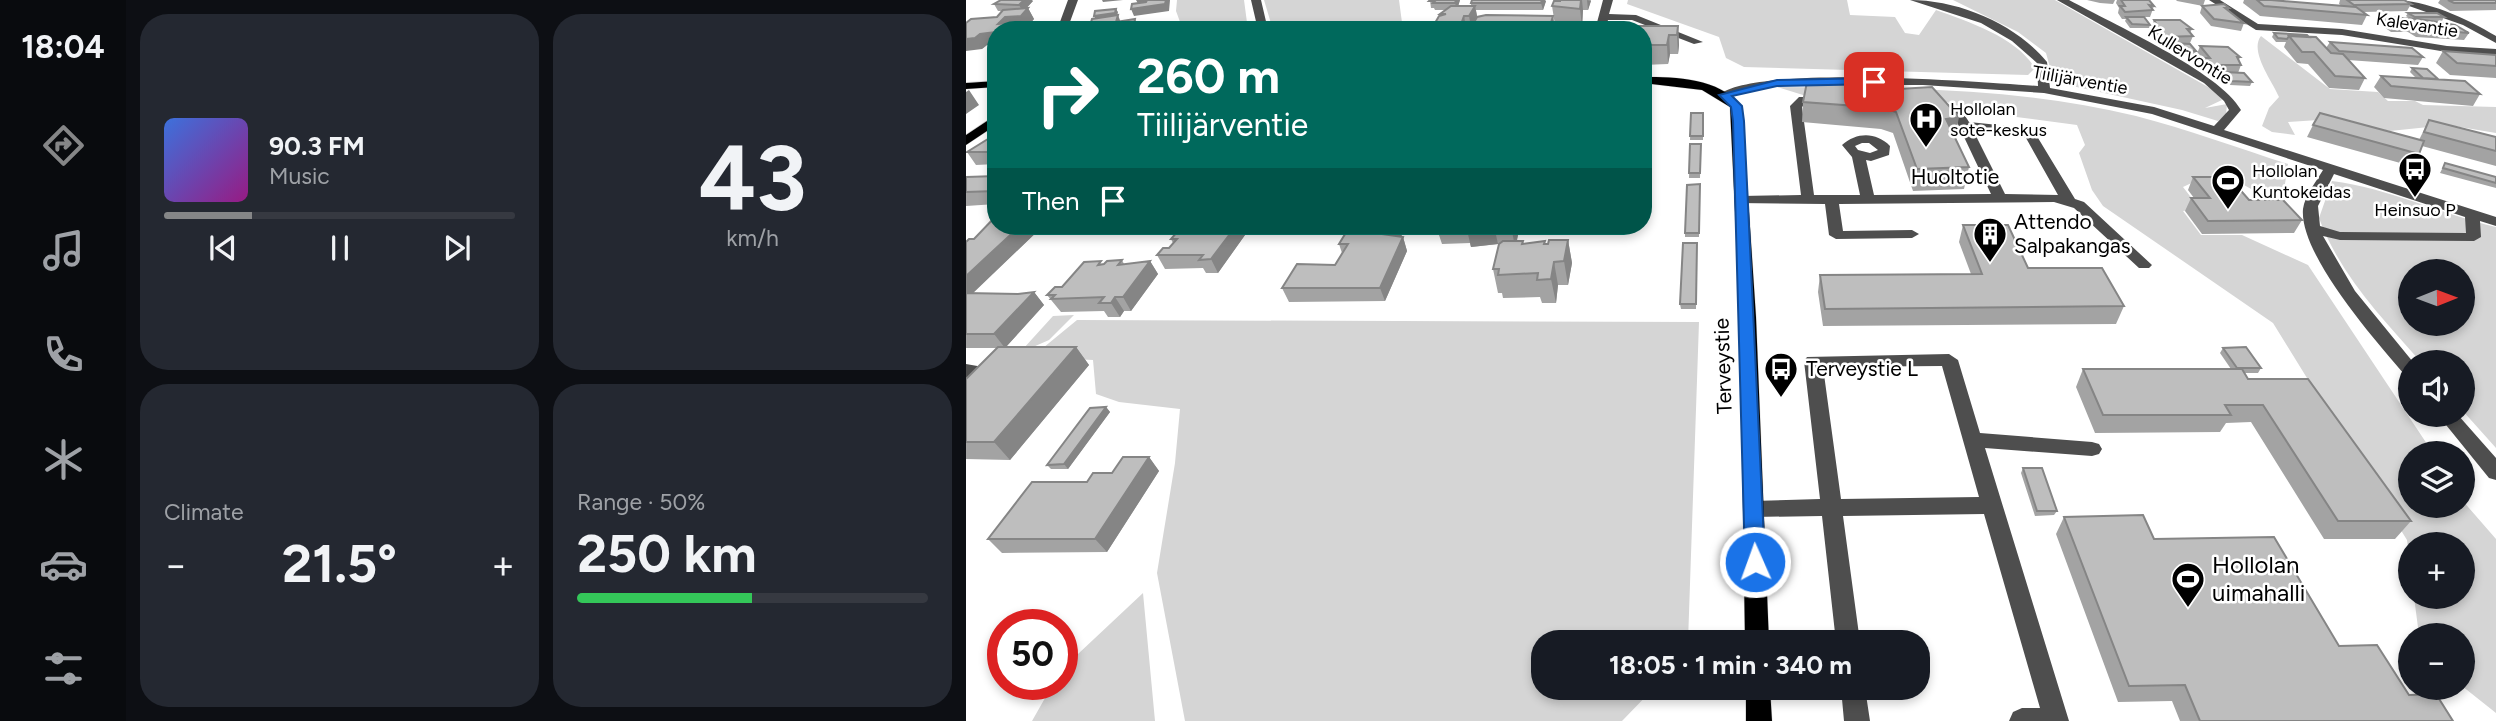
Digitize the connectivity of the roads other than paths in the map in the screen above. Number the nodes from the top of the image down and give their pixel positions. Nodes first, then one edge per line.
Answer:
1 (1073, 0) edge
2 (1256, 0) edge
3 (1608, 0) edge
4 (1915, 0) edge
5 (2062, 0) edge
6 (2214, 0) edge
7 (2397, 0) edge
8 (1603, 17) junction
9 (1065, 21) edge
10 (1261, 21) edge
11 (1602, 21) edge
12 (1643, 21) edge
13 (1652, 24) edge
14 (1656, 40) edge
15 (1681, 40) edge
16 (2496, 40) edge
17 (1698, 42) dead end
18 (2496, 52) edge
19 (1652, 81) edge
20 (987, 85) edge
21 (966, 86) edge
22 (2044, 90) junction
23 (1724, 95) junction
24 (1836, 100) edge
25 (1923, 103) edge
26 (1964, 125) junction
27 (987, 126) edge
28 (2217, 130) junction
29 (966, 141) edge
30 (1858, 155) dead end
31 (2331, 168) junction
32 (1808, 198) junction
33 (1830, 198) junction
34 (1868, 198) junction
35 (2000, 198) junction
36 (1742, 200) junction
37 (2069, 201) junction
38 (2291, 212) edge
39 (2472, 214) junction
40 (2312, 222) junction
41 (2496, 222) edge
42 (1912, 234) dead end
43 (2144, 265) dead end
44 (2398, 356) edge
45 (966, 370) edge
46 (966, 391) edge
47 (2457, 427) edge
48 (1973, 440) junction
49 (2092, 449) dead end
50 (2496, 472) edge
51 (1992, 505) junction
52 (1831, 506) junction
53 (1753, 509) junction
54 (1757, 630) edge
55 (1846, 630) edge
56 (1758, 700) edge
57 (1854, 700) edge
58 (1759, 721) edge
59 (1857, 721) edge
60 (2022, 721) edge

1 - 9 street
2 - 10 street
3 - 8 street
4 - 22 street
5 - 28 street, Kullervontie
6 - 18 street, Kalevantie
7 - 16 street
8 - 11 street
8 - 12 street
13 - 17 street
14 - 15 street
19 - 23 main road
20 - 21 main road
22 - 23 street, Tiilijärventie
22 - 28 street, Tiilijärventie
23 - 36 main road, Terveystie
24 - 32 street
25 - 26 street
26 - 35 street
26 - 37 street
27 - 29 main road
28 - 31 street, Tiilijärventie
30 - 34 street
31 - 39 street, Tiilijärventie
31 - 40 street
32 - 33 street, Huoltotie
32 - 36 street, Huoltotie
33 - 34 street, Huoltotie
33 - 42 street
34 - 35 street, Huoltotie
35 - 37 street, Huoltotie
36 - 53 main road, Terveystie
37 - 43 street
38 - 40 street
39 - 40 street
39 - 41 street, Tiilijärventie
40 - 44 street
45 - 46 street
47 - 50 street
48 - 49 street
48 - 51 street
48 - 52 street
51 - 52 street
51 - 60 street
52 - 53 street
52 - 55 street
53 - 54 main road, Terveystie
56 - 58 main road
57 - 59 street

